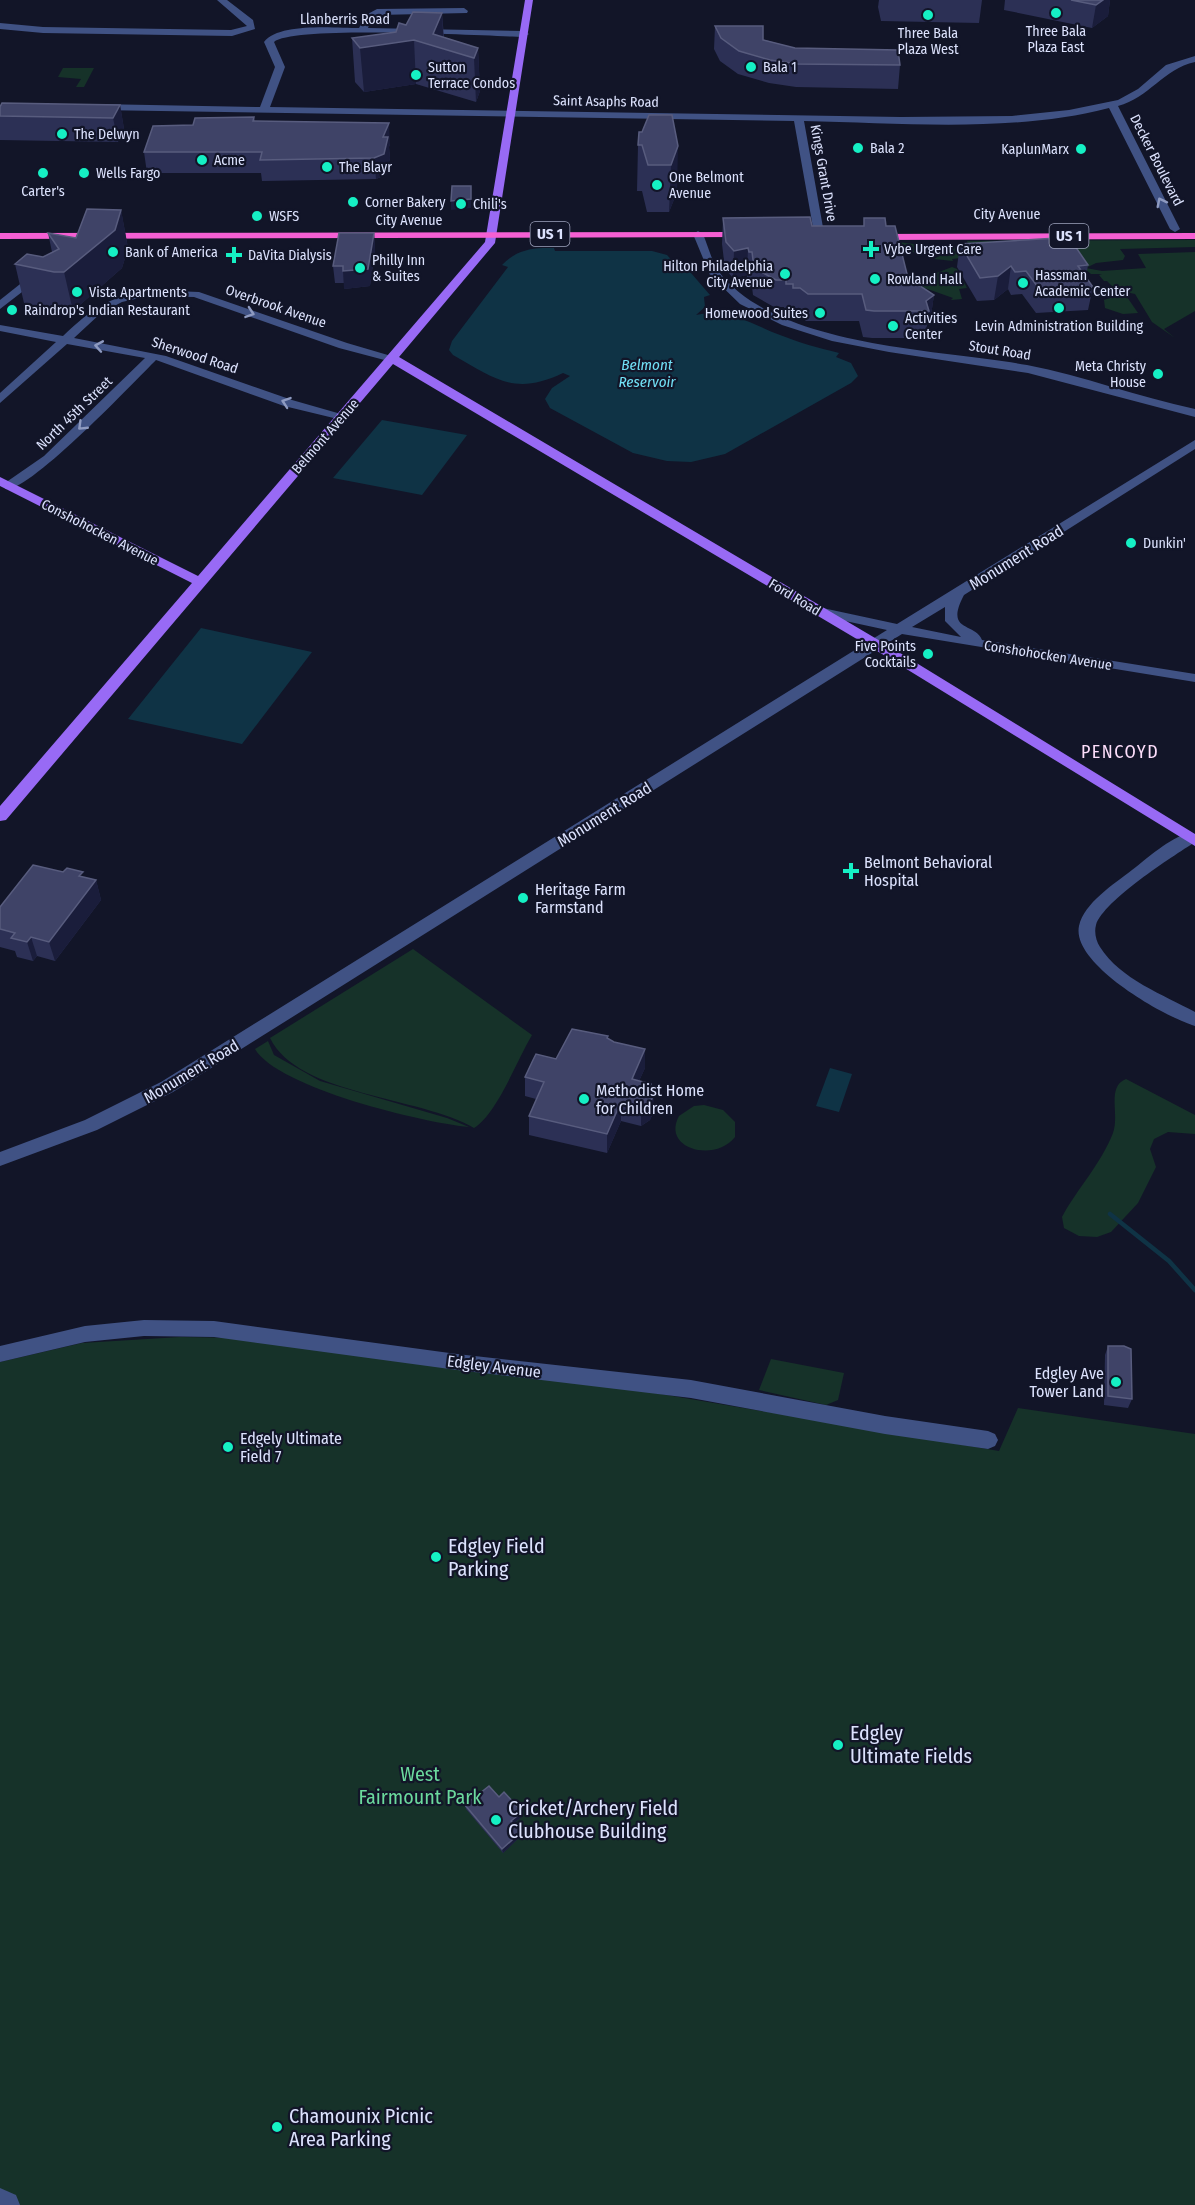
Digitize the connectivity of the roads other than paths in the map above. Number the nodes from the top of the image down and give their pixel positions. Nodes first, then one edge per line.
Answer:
1 (221, 0) edge
2 (529, 0) edge
3 (464, 11) dead end
4 (0, 26) edge
5 (366, 27) junction
6 (524, 34) junction
7 (1195, 59) edge
8 (1112, 104) junction
9 (86, 107) edge
10 (264, 110) junction
11 (512, 113) junction
12 (798, 118) junction
13 (1175, 229) junction
14 (1195, 229) edge
15 (822, 233) edge
16 (863, 233) edge
17 (948, 233) junction
18 (698, 234) junction
19 (757, 234) edge
20 (493, 235) junction
21 (0, 236) edge
22 (82, 236) junction
23 (1195, 236) edge
24 (67, 250) edge
25 (46, 268) edge
26 (0, 306) edge
27 (0, 328) edge
28 (66, 340) junction
29 (154, 356) junction
30 (392, 358) junction
31 (0, 399) edge
32 (1195, 413) edge
33 (342, 416) junction
34 (1195, 444) edge
35 (5, 483) edge
36 (200, 582) junction
37 (958, 593) junction
38 (818, 611) junction
39 (901, 629) junction
40 (875, 645) junction
41 (991, 646) junction
42 (1195, 678) edge
43 (0, 816) edge
44 (1192, 839) edge
45 (1195, 1020) edge
46 (0, 1159) edge
47 (0, 1354) edge
48 (988, 1440) dead end
49 (0, 2202) edge
50 (6, 2205) edge

1 - 4 street
2 - 6 main road, Belmont Avenue
3 - 5 street
5 - 6 street, Llanberris Road
5 - 10 street, Llanberris Road
6 - 11 main road, Belmont Avenue
7 - 8 street, Saint Asaphs Road
8 - 12 street, Saint Asaphs Road
13 -> 8 street, Decker Boulevard
9 - 10 street, Saint Asaphs Road
10 - 11 street, Saint Asaphs Road
11 - 12 street, Saint Asaphs Road
11 - 20 main road, Belmont Avenue
12 - 15 street, Kings Grant Drive
13 - 14 highway, City Avenue / US 1
13 - 17 highway, City Avenue / US 1
16 - 17 highway, City Avenue / US 1
17 - 23 highway, City Avenue / US 1
18 - 19 highway, City Avenue / US 1
18 - 20 highway, City Avenue / US 1
18 - 32 street, Stout Road
20 - 22 highway, City Avenue / US 1
20 - 30 main road, Belmont Avenue
21 - 22 highway, City Avenue / US 1
22 - 24 street
25 - 26 street
27 - 28 street, Sherwood Road
29 -> 28 street, Sherwood Road
28 -> 30 street, Overbrook Avenue
28 - 31 street, Overbrook Avenue
33 -> 29 street, Sherwood Road
29 -> 35 street, North 45th Street
30 - 33 main road, Belmont Avenue
30 - 38 main road, Ford Road
33 - 36 main road, Belmont Avenue
34 - 37 street, Monument Road
35 - 36 main road, Conshohocken Avenue
36 - 43 main road, Belmont Avenue
37 - 39 street, Monument Road
37 - 41 street
38 - 39 street, Conshohocken Avenue
38 - 40 main road, Ford Road
39 - 40 street, Monument Road
39 - 41 street, Conshohocken Avenue
40 - 44 main road, Ford Road
40 - 46 street, Monument Road
41 - 42 street, Conshohocken Avenue
44 - 45 street
47 - 48 street, Edgley Avenue
49 - 50 street

